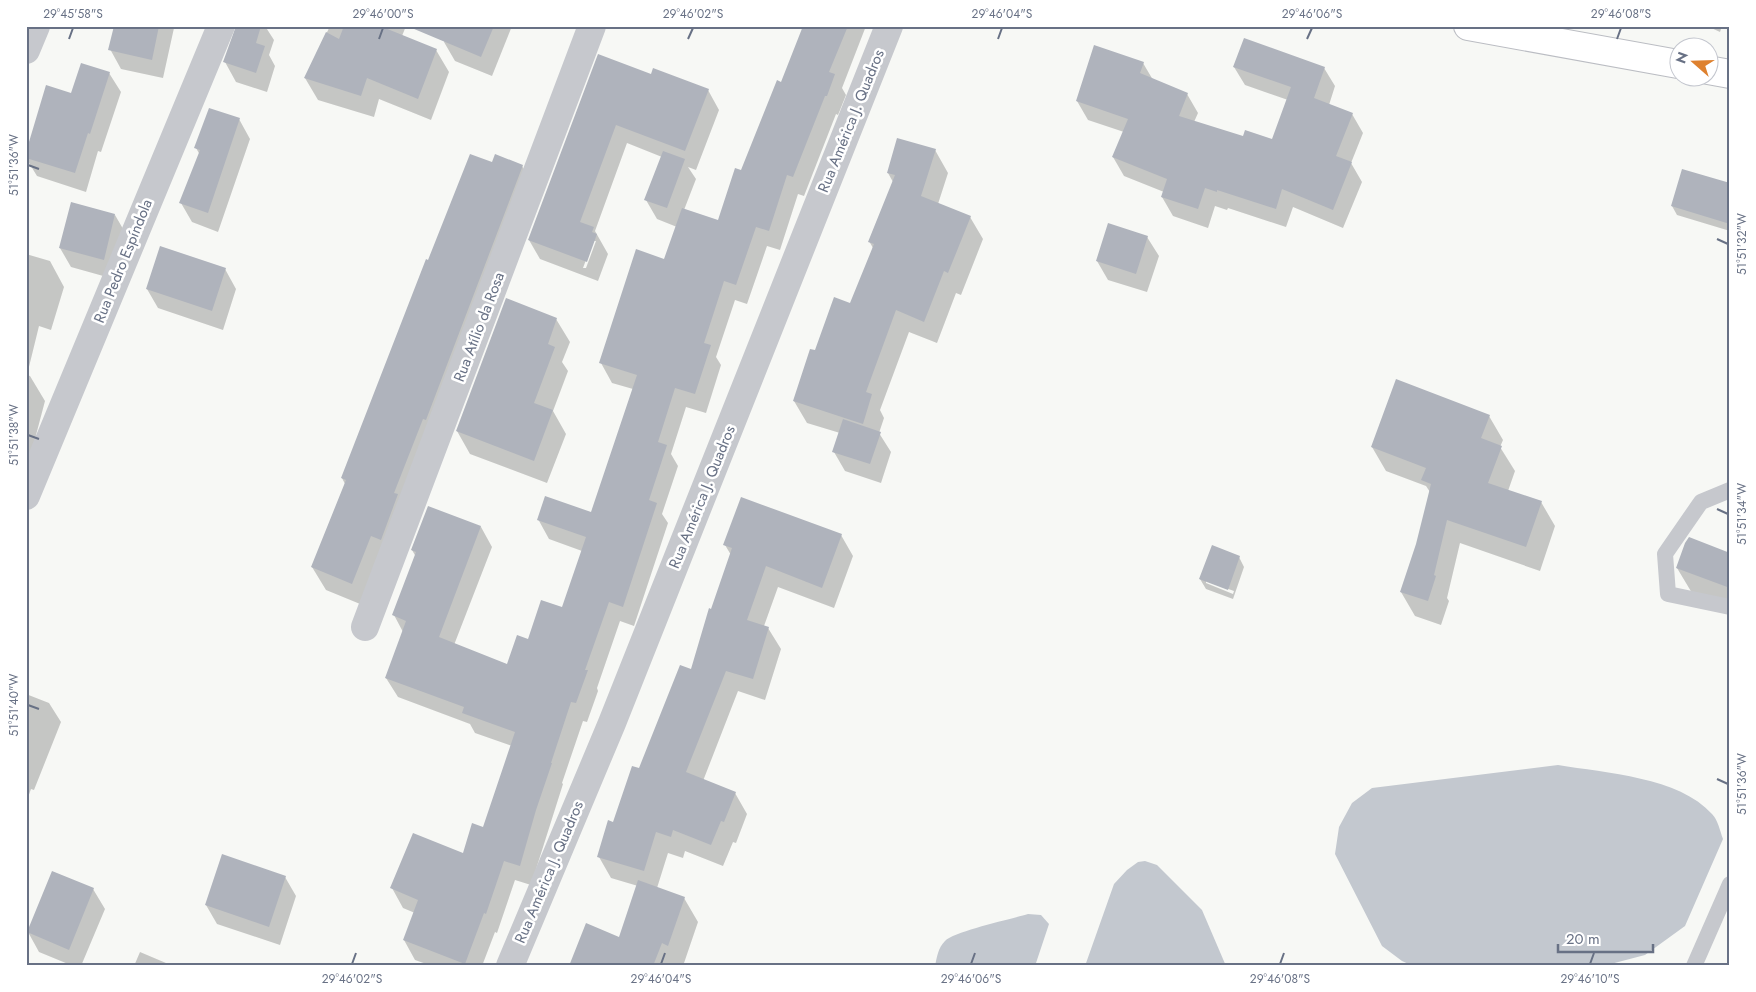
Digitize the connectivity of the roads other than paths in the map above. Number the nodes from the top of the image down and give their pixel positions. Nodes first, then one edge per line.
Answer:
1 (36, 26) edge
2 (221, 26) edge
3 (592, 26) edge
4 (889, 26) edge
5 (1468, 26) edge
6 (26, 50) edge
7 (1668, 62) edge
8 (1730, 490) edge
9 (26, 496) edge
10 (1730, 607) edge
11 (365, 627) dead end
12 (1730, 884) edge
13 (510, 966) edge
14 (1694, 966) edge

1 - 6 street
2 - 9 street, Rua Pedro Espíndola
3 - 11 street, Rua Atílio da Rosa
4 - 13 street, Rua América J. Quadros
5 - 7 street
8 - 10 lane
12 - 14 lane

